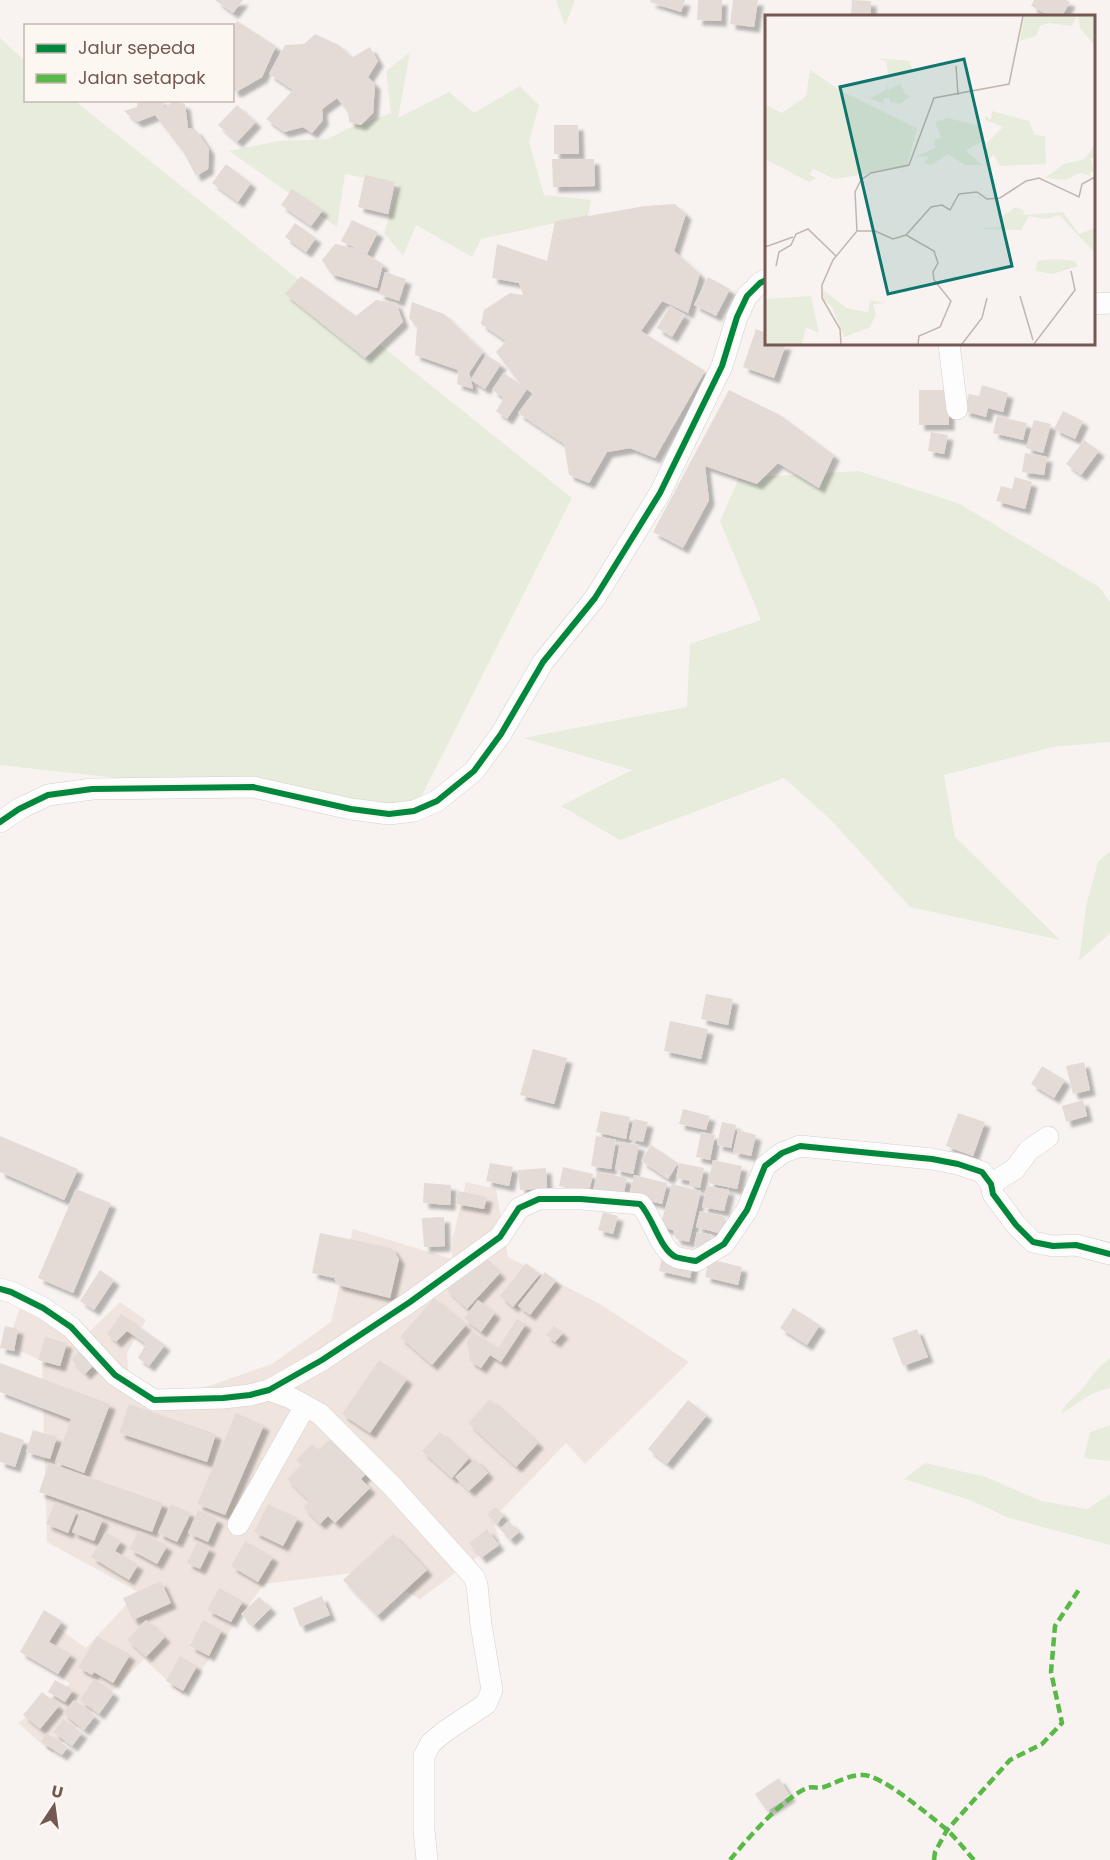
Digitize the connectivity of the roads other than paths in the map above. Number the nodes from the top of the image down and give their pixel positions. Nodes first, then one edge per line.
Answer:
1 (765, 280) edge
2 (1110, 303) edge
3 (1095, 304) edge
4 (949, 345) edge
5 (957, 409) dead end
6 (0, 822) edge
7 (1048, 1137) dead end
8 (991, 1184) junction
9 (1110, 1254) edge
10 (0, 1289) edge
11 (269, 1390) junction
12 (305, 1406) junction
13 (238, 1525) dead end
14 (427, 1860) edge

1 - 6 street
2 - 3 street
4 - 5 street
7 - 8 street
8 - 9 street
8 - 11 street
10 - 11 street
11 - 12 street
12 - 13 street
12 - 14 street

